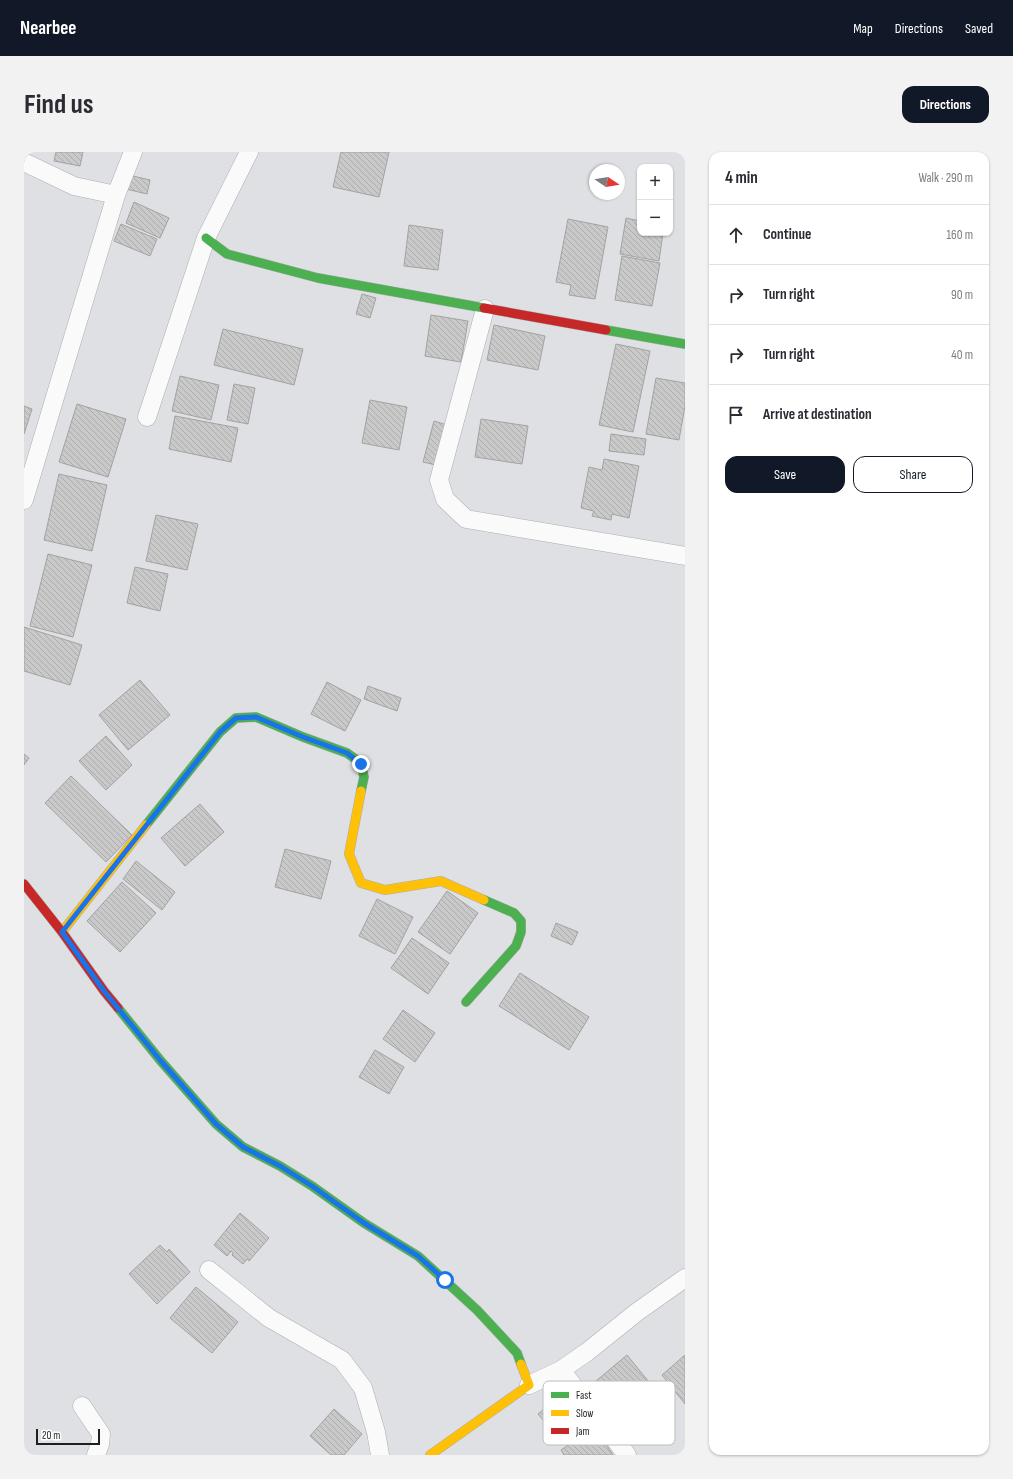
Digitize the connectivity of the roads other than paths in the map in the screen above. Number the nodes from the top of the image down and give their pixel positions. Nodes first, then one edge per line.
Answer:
1 (133, 152) edge
2 (249, 152) edge
3 (24, 162) edge
4 (116, 195) junction
5 (206, 238) junction
6 (485, 309) junction
7 (685, 344) edge
8 (147, 417) dead end
9 (24, 500) edge
10 (685, 556) edge
11 (24, 884) edge
12 (62, 932) junction
13 (466, 1002) dead end
14 (209, 1270) dead end
15 (685, 1278) edge
16 (561, 1370) junction
17 (570, 1381) edge
18 (529, 1385) junction
19 (82, 1406) dead end
20 (619, 1445) edge
21 (96, 1455) edge
22 (380, 1455) edge
23 (430, 1455) edge
24 (627, 1455) edge

1 - 4 street
2 - 5 street
3 - 4 street
4 - 9 street
5 - 6 street
5 - 8 street
6 - 7 street
6 - 10 street
11 - 12 street
12 - 13 street
12 - 18 street
14 - 22 street
15 - 16 street
16 - 17 street
16 - 18 street
18 - 23 street
19 - 21 street
20 - 24 street

